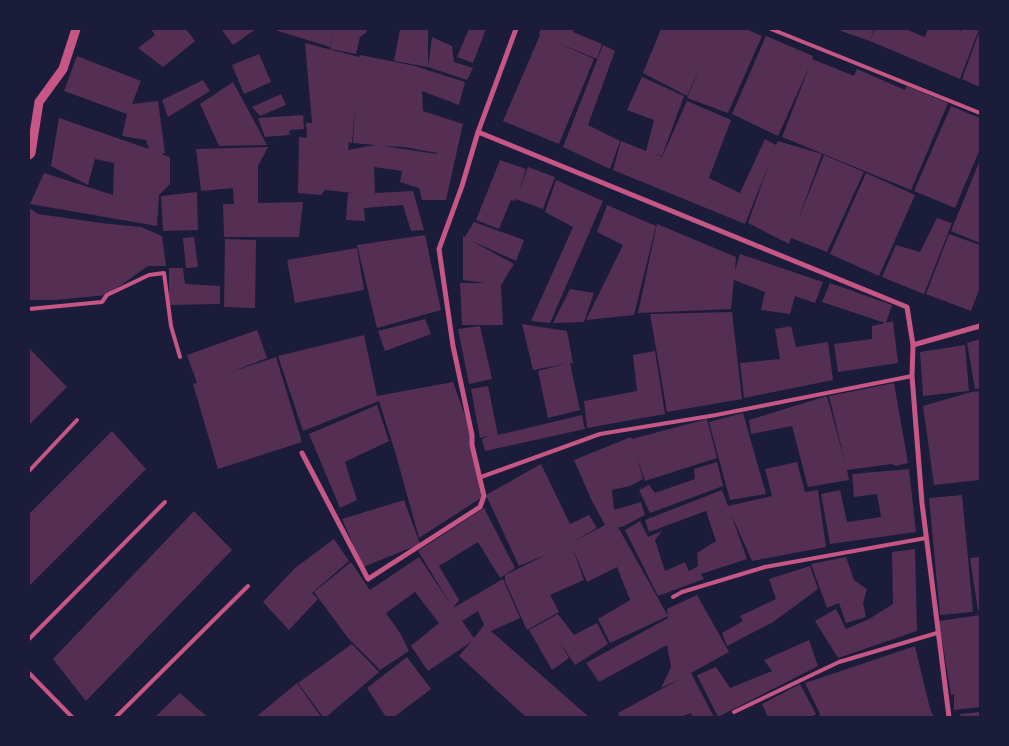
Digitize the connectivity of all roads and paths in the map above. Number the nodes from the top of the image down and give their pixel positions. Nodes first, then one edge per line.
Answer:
1 (76, 29) edge
2 (516, 29) edge
3 (771, 29) edge
4 (980, 113) edge
5 (478, 132) junction
6 (29, 155) edge
7 (29, 309) edge
8 (980, 326) edge
9 (913, 345) junction
10 (180, 357) dead end
11 (912, 376) junction
12 (77, 420) dead end
13 (302, 453) dead end
14 (29, 471) edge
15 (481, 477) junction
16 (165, 502) dead end
17 (926, 538) junction
18 (248, 586) dead end
19 (673, 597) dead end
20 (938, 633) junction
21 (29, 638) edge
22 (29, 673) edge
23 (734, 712) dead end
24 (72, 717) edge
25 (116, 717) edge
26 (949, 717) edge

1 - 6 street
2 - 5 street
3 - 4 lane
5 - 9 street
5 - 15 street
7 - 10 lane
8 - 9 street
9 - 11 street
11 - 15 lane
11 - 17 street
12 - 14 lane
13 - 15 street
16 - 21 lane
17 - 19 lane
17 - 20 street
18 - 25 lane
20 - 23 lane
20 - 26 street
22 - 24 lane

